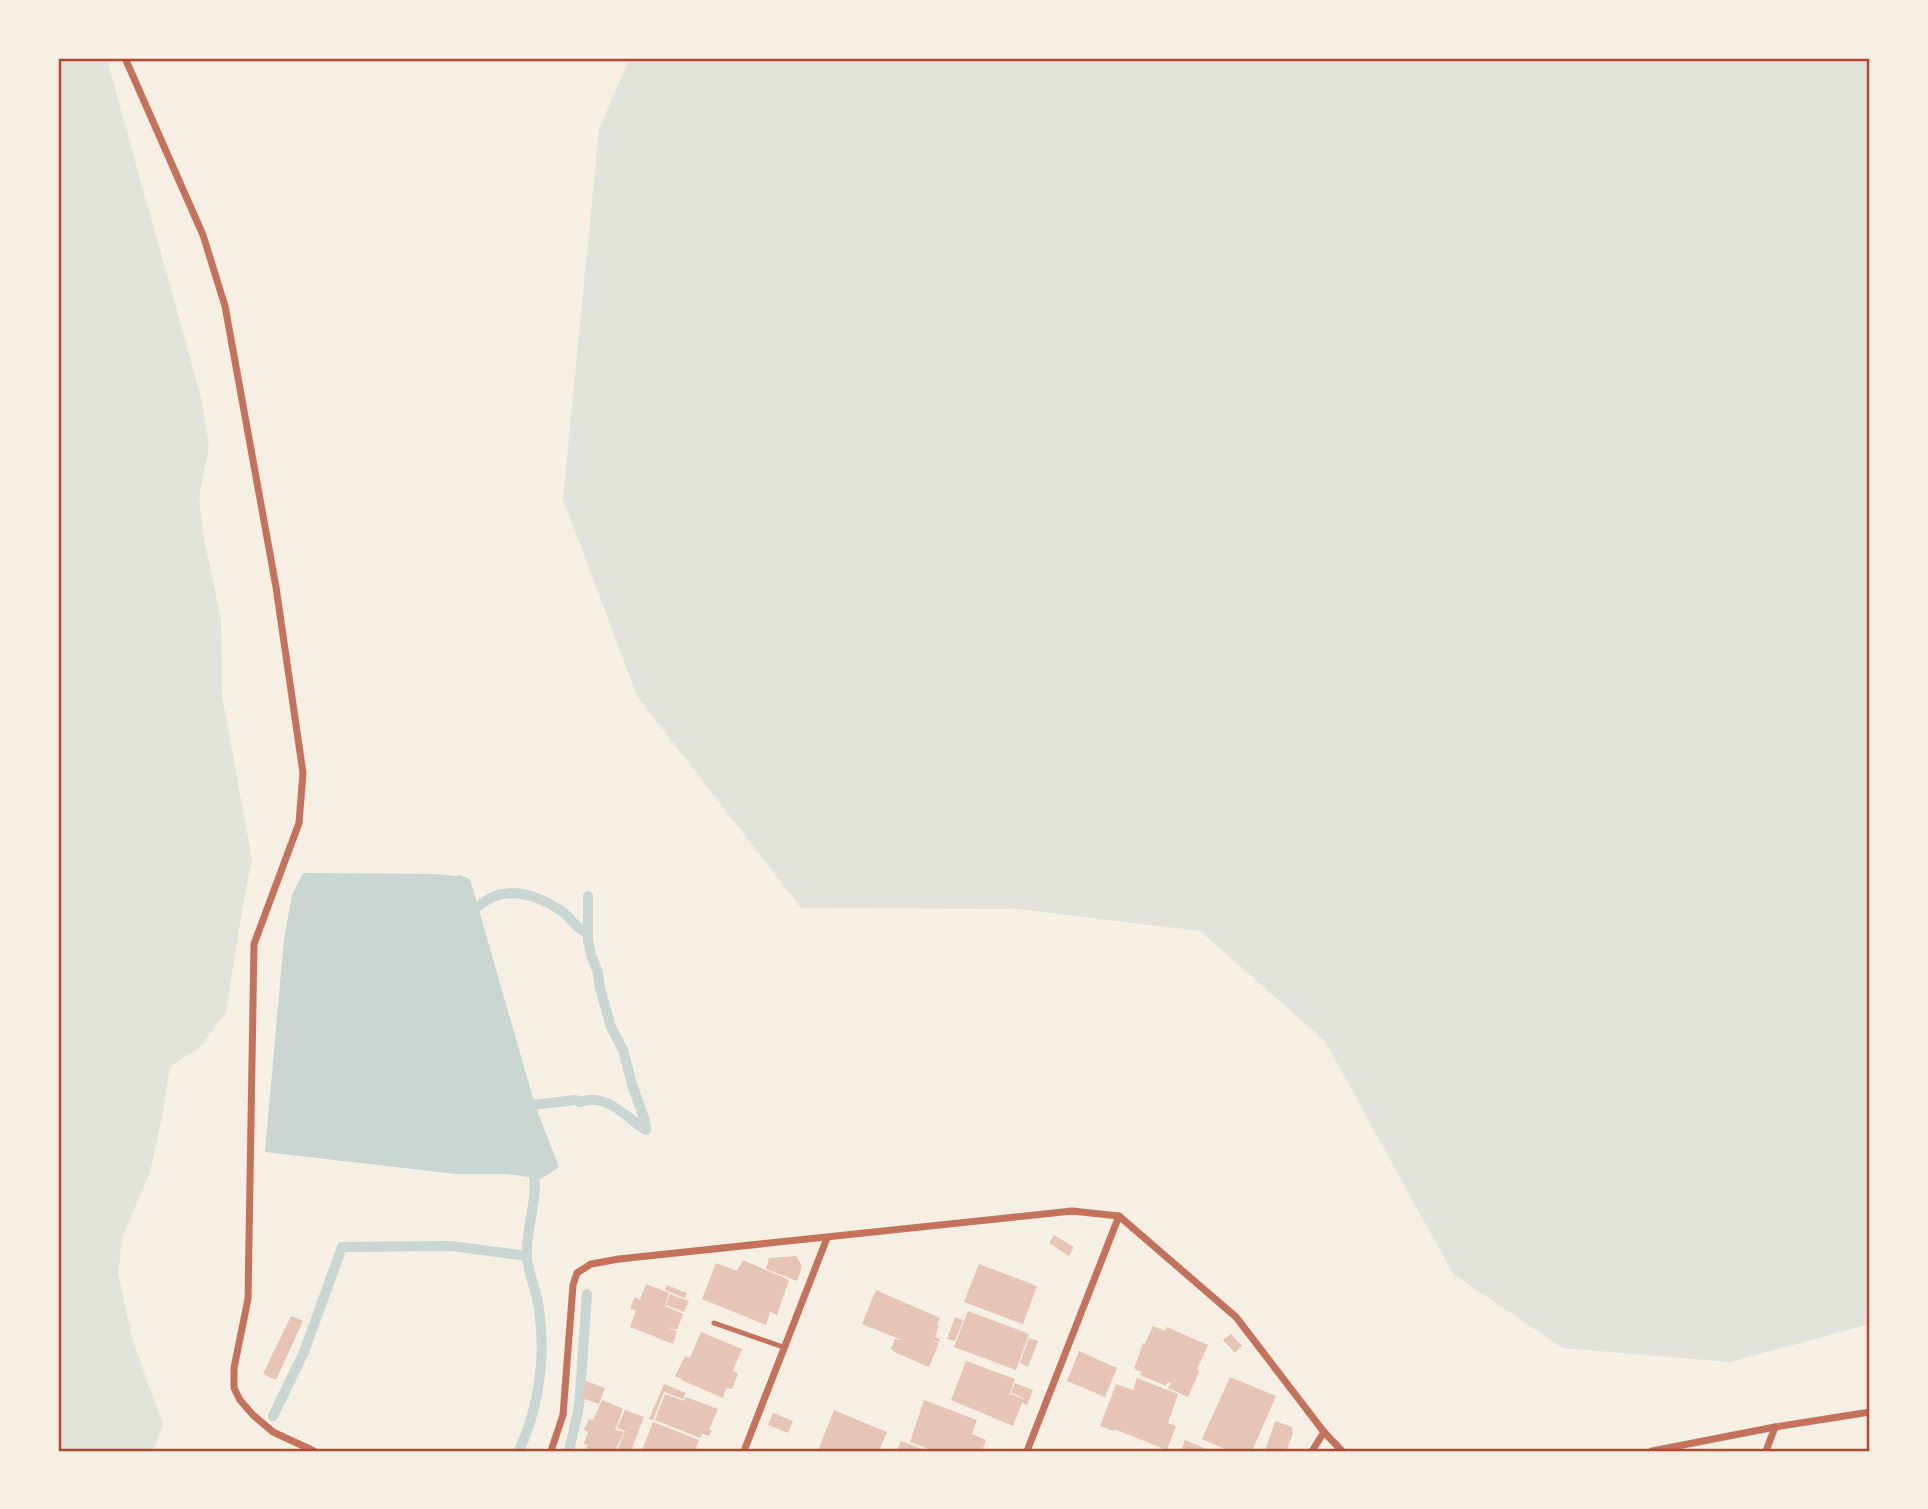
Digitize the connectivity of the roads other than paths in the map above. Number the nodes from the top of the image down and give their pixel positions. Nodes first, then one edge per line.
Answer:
1 (125, 58) edge
2 (1119, 1216) junction
3 (827, 1238) junction
4 (715, 1323) dead end
5 (783, 1347) junction
6 (1870, 1412) edge
7 (1775, 1427) junction
8 (1324, 1432) junction
9 (314, 1451) edge
10 (551, 1451) edge
11 (744, 1451) edge
12 (1027, 1451) edge
13 (1312, 1451) edge
14 (1342, 1451) edge
15 (1653, 1451) edge
16 (1766, 1451) edge

1 - 9 street
2 - 3 street
2 - 8 street
2 - 12 street
3 - 5 street
3 - 10 street
4 - 5 lane
5 - 11 street
6 - 7 street
7 - 15 street
7 - 16 street
8 - 13 street
8 - 14 street

